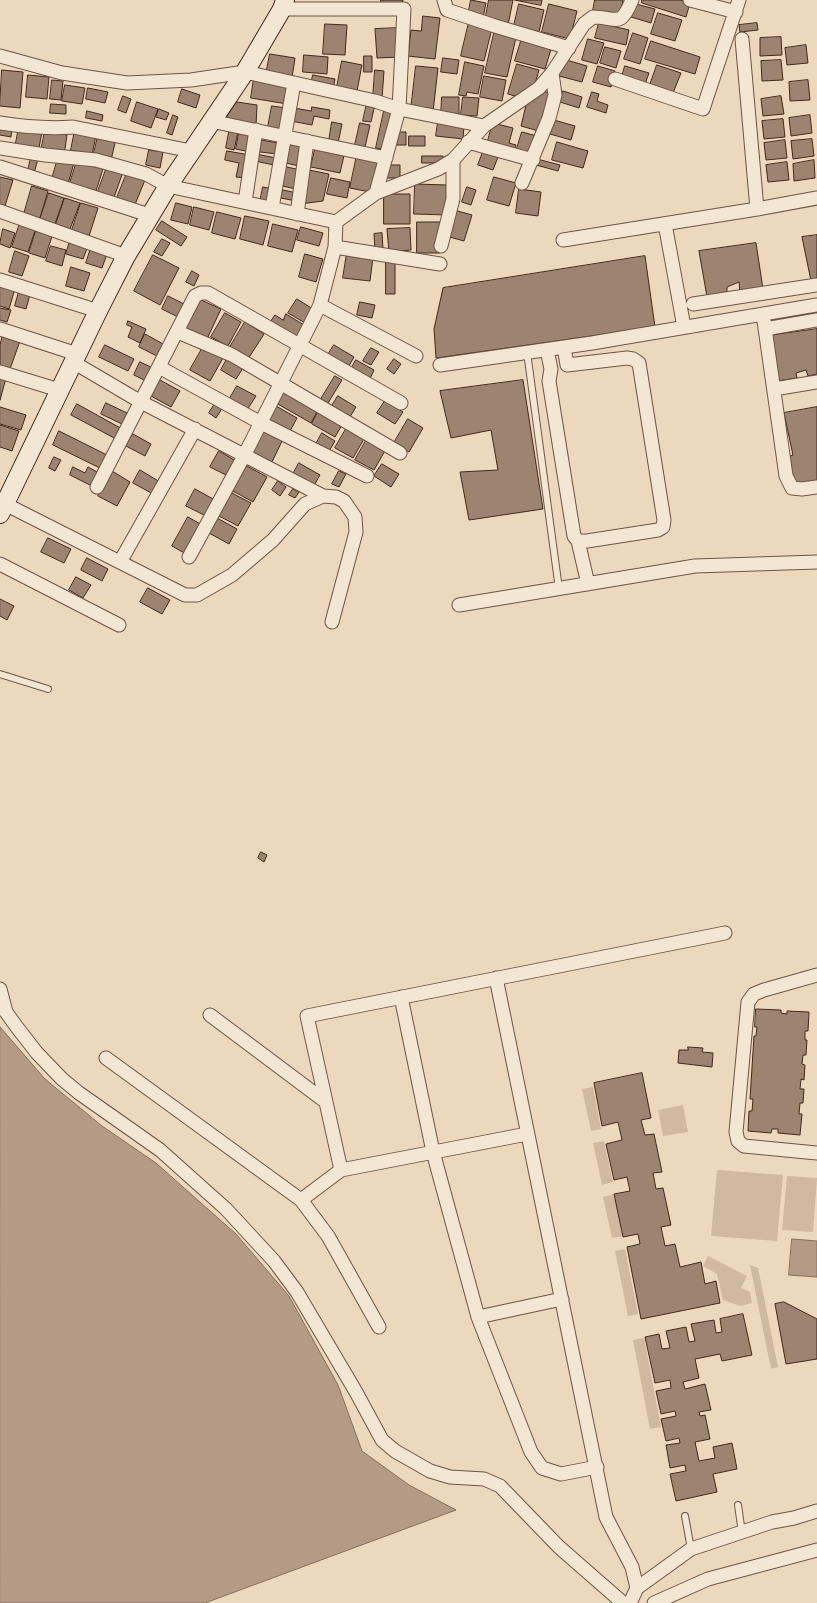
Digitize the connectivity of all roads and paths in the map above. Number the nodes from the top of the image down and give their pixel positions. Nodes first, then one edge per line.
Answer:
1 (444, 0) edge
2 (632, 0) edge
3 (690, 0) edge
4 (284, 4) edge
5 (737, 6) edge
6 (742, 39) dead end
7 (569, 48) junction
8 (0, 56) edge
9 (245, 72) junction
10 (552, 73) junction
11 (615, 79) dead end
12 (294, 83) junction
13 (399, 109) junction
14 (211, 121) junction
15 (0, 122) edge
16 (484, 126) junction
17 (256, 130) junction
18 (285, 136) junction
19 (306, 141) junction
20 (468, 142) junction
21 (0, 148) edge
22 (191, 151) junction
23 (386, 158) junction
24 (453, 160) junction
25 (533, 160) junction
26 (0, 166) edge
27 (522, 183) dead end
28 (168, 186) junction
29 (376, 193) junction
30 (817, 198) edge
31 (245, 202) junction
32 (272, 208) junction
33 (757, 210) junction
34 (0, 211) edge
35 (297, 214) junction
36 (149, 215) junction
37 (336, 222) junction
38 (665, 224) junction
39 (563, 240) dead end
40 (441, 246) dead end
41 (335, 247) junction
42 (126, 256) junction
43 (440, 264) dead end
44 (0, 280) edge
45 (817, 284) edge
46 (693, 304) dead end
47 (320, 305) junction
48 (817, 306) edge
49 (98, 311) junction
50 (763, 314) junction
51 (817, 320) edge
52 (684, 328) junction
53 (0, 329) edge
54 (765, 329) junction
55 (178, 332) junction
56 (299, 346) junction
57 (564, 347) junction
58 (547, 350) junction
59 (527, 352) junction
60 (416, 356) dead end
61 (75, 358) junction
62 (440, 365) dead end
63 (567, 365) junction
64 (158, 367) junction
65 (551, 369) junction
66 (0, 372) edge
67 (817, 382) edge
68 (280, 384) junction
69 (59, 390) junction
70 (774, 390) junction
71 (141, 402) junction
72 (401, 403) dead end
73 (260, 423) junction
74 (194, 429) junction
75 (400, 453) dead end
76 (244, 456) junction
77 (366, 476) dead end
78 (97, 487) dead end
79 (817, 487) edge
80 (323, 496) junction
81 (2, 506) edge
82 (578, 541) junction
83 (188, 557) dead end
84 (120, 562) junction
85 (800, 562) junction
86 (817, 562) edge
87 (0, 564) edge
88 (817, 571) edge
89 (588, 584) junction
90 (559, 589) junction
91 (459, 605) dead end
92 (332, 622) dead end
93 (119, 625) dead end
94 (0, 674) edge
95 (48, 689) dead end
96 (725, 933) dead end
97 (817, 975) edge
98 (496, 978) junction
99 (0, 989) edge
100 (401, 997) junction
101 (210, 1015) dead end
102 (106, 1058) dead end
103 (326, 1102) junction
104 (527, 1134) junction
105 (433, 1152) junction
106 (817, 1153) edge
107 (341, 1170) junction
108 (301, 1200) junction
109 (562, 1299) junction
110 (478, 1317) junction
111 (379, 1327) dead end
112 (596, 1467) junction
113 (738, 1505) dead end
114 (817, 1512) edge
115 (685, 1516) dead end
116 (742, 1533) junction
117 (691, 1549) junction
118 (817, 1550) edge
119 (637, 1588) junction
120 (623, 1603) edge
121 (630, 1603) edge
122 (654, 1603) edge

1 - 7 street
2 - 7 street
3 - 5 street
4 - 9 street
4 - 13 street
5 - 11 street
6 - 33 street
7 - 10 street
8 - 9 street
9 - 12 street
9 - 14 street
10 - 16 street
10 - 25 street
12 - 13 street
12 - 18 street
13 - 16 street
13 - 23 street
14 - 17 street
14 - 22 street
15 - 22 street
16 - 20 street
17 - 18 street
17 - 31 street
18 - 19 street
18 - 32 street
19 - 23 street
19 - 35 street
20 - 24 street
20 - 25 street
21 - 28 street
22 - 28 street
23 - 29 street
24 - 29 street
24 - 40 street
25 - 27 street
26 - 36 street
28 - 31 street
28 - 36 street
29 - 37 street
30 - 33 street
31 - 32 street
32 - 35 street
33 - 38 street
34 - 42 street
35 - 37 street
36 - 42 street
37 - 41 street
38 - 39 street
38 - 52 street
41 - 43 street
41 - 47 street
42 - 49 street
44 - 49 street
45 - 46 street
47 - 56 street
47 - 60 street
48 - 50 street
49 - 61 street
50 - 52 street
50 - 54 street
51 - 54 street
52 - 57 street
53 - 61 street
54 - 70 street
55 - 56 street
55 - 64 street
55 - 68 street
56 - 68 street
56 - 72 street
57 - 58 street
57 - 63 street
58 - 59 street
58 - 65 street
59 - 62 street
59 - 90 lane
61 - 69 street
61 - 71 street
63 - 65 street
63 - 82 street
64 - 71 street
64 - 73 street
65 - 82 street
66 - 69 street
67 - 70 street
68 - 73 street
68 - 75 street
69 - 81 street
70 - 79 street
71 - 74 street
71 - 78 street
73 - 76 street
73 - 77 street
74 - 76 street
74 - 84 street
76 - 80 street
76 - 83 street
80 - 84 street
80 - 92 street
81 - 84 street
82 - 89 street
85 - 86 street
85 - 88 street
85 - 89 street
87 - 93 street
89 - 90 street
90 - 91 street
94 - 95 lane
96 - 98 street
97 - 106 street
98 - 100 street
98 - 104 street
99 - 120 street
100 - 103 street
100 - 105 street
101 - 103 street
102 - 108 street
103 - 107 street
104 - 105 street
104 - 109 street
105 - 107 street
105 - 110 street
107 - 108 street
108 - 111 street
109 - 110 street
109 - 112 street
110 - 112 street
112 - 119 street
113 - 116 lane
114 - 116 street
115 - 117 lane
116 - 117 street
117 - 119 street
118 - 122 street
119 - 121 street

